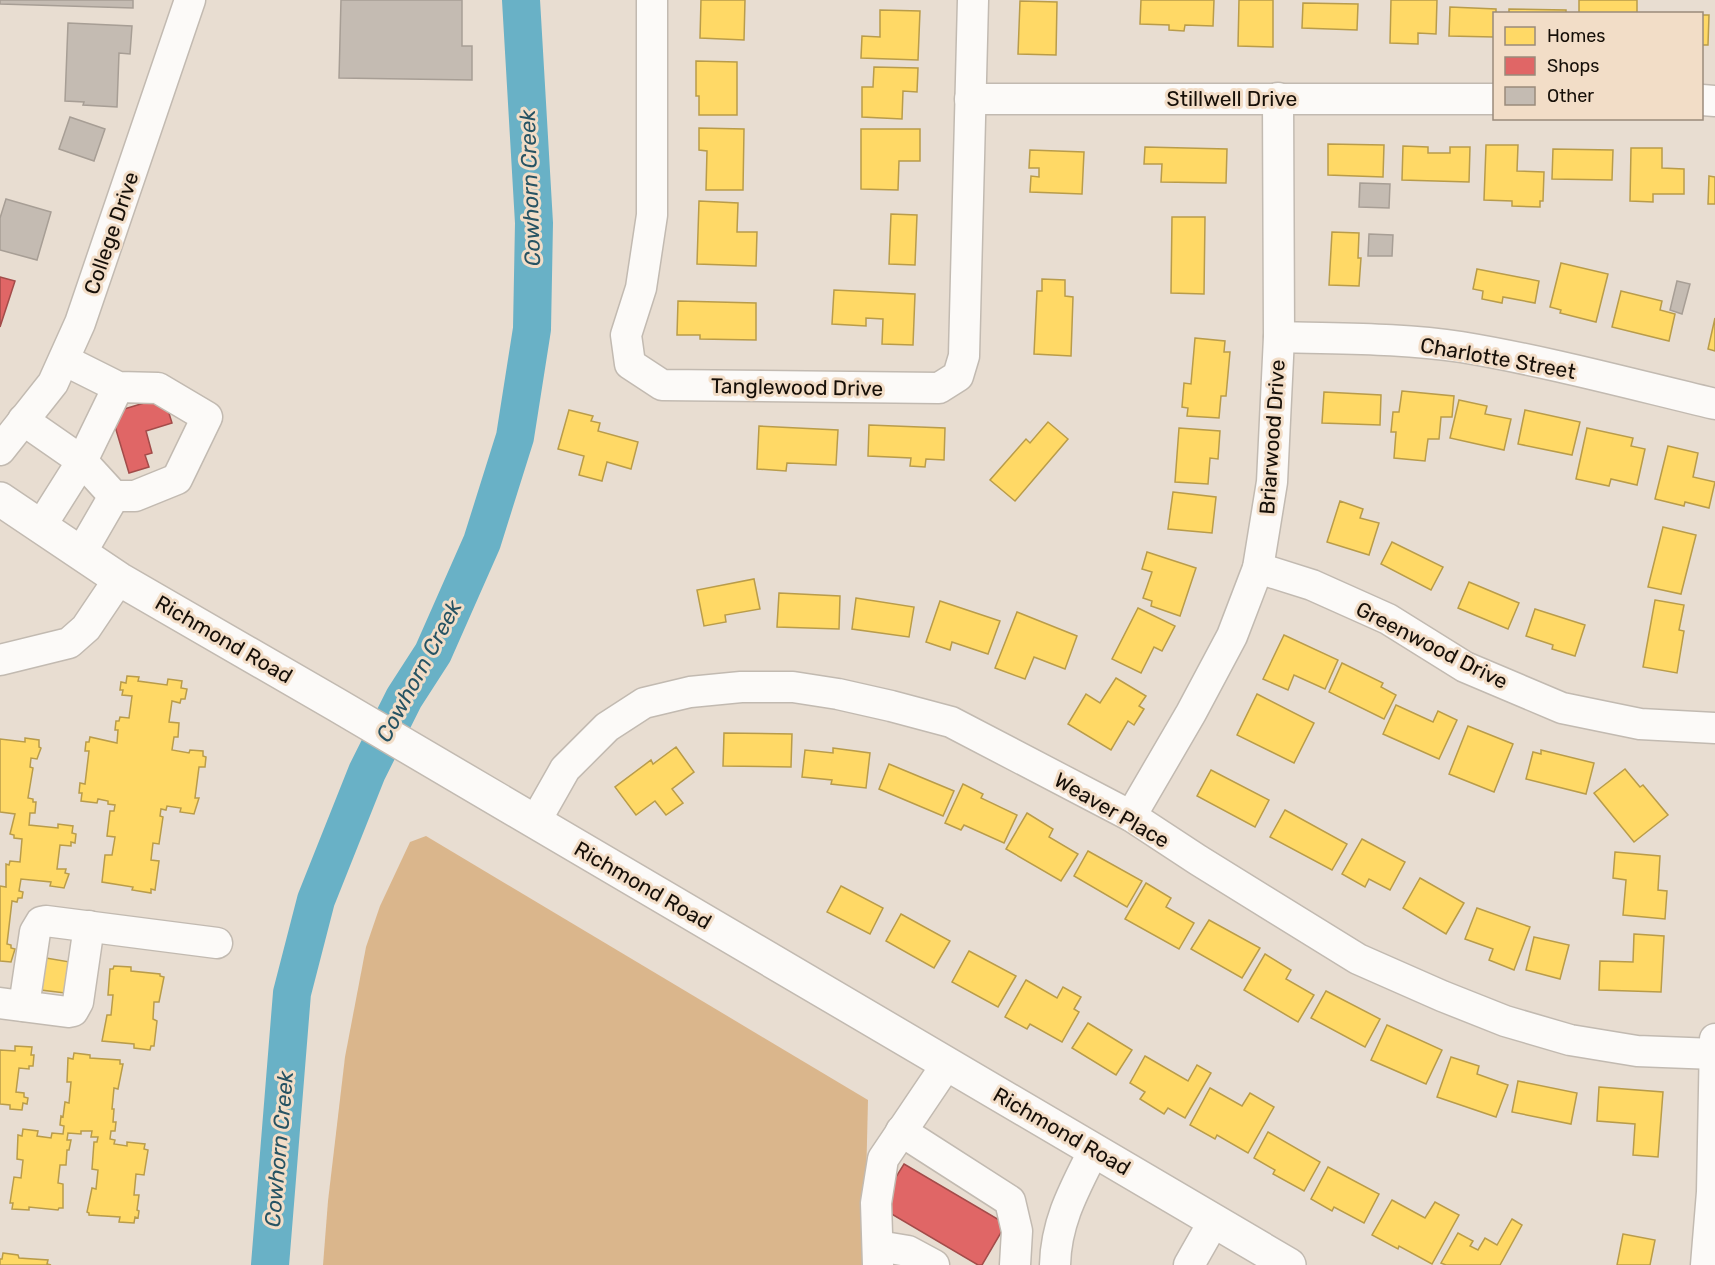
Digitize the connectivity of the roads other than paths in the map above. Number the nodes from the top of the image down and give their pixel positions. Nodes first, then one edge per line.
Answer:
1 (190, 0) edge
2 (652, 0) edge
3 (973, 0) edge
4 (1278, 98) junction
5 (970, 99) junction
6 (1493, 99) edge
7 (1279, 338) junction
8 (64, 360) junction
9 (118, 387) junction
10 (1715, 404) edge
11 (23, 420) junction
12 (0, 450) edge
13 (82, 461) junction
14 (114, 496) junction
15 (0, 499) edge
16 (41, 526) junction
17 (81, 553) junction
18 (1258, 568) junction
19 (119, 579) junction
20 (0, 660) edge
21 (1715, 728) edge
22 (1131, 816) junction
23 (536, 822) junction
24 (89, 926) junction
25 (217, 943) dead end
26 (12, 1004) edge
27 (1715, 1039) edge
28 (1714, 1054) edge
29 (947, 1064) junction
30 (901, 1131) junction
31 (1094, 1150) junction
32 (1214, 1221) junction
33 (878, 1256) edge
34 (934, 1265) edge
35 (1015, 1265) edge
36 (1055, 1265) edge
37 (1189, 1265) edge
38 (1289, 1265) edge
39 (1706, 1265) edge

1 - 8 street, College Drive
2 - 5 street, Tanglewood Drive
3 - 5 street, Tanglewood Drive
4 - 5 street, Stillwell Drive
4 - 6 street, Stillwell Drive
4 - 7 street, Briarwood Drive
7 - 10 street, Charlotte Street
7 - 18 street, Briarwood Drive
8 - 9 street
8 - 11 street, College Drive
9 - 13 street
9 - 14 street
11 - 12 street, College Drive
11 - 13 street
13 - 14 street
13 - 16 street
14 - 17 street
15 - 16 main road, Richmond Road
16 - 17 main road, Richmond Road
17 - 19 main road, Richmond Road
18 - 21 street, Greenwood Drive
18 - 22 street, Briarwood Drive
19 - 20 street
19 - 23 main road, Richmond Road
22 - 23 street, Weaver Place
22 - 28 street, Weaver Place
23 - 29 main road, Richmond Road
24 - 25 street
24 - 26 street
24 - 26 street
27 - 28 street
28 - 39 street
29 - 30 street
29 - 31 main road, Richmond Road
30 - 33 street
30 - 35 street
31 - 32 main road, Richmond Road
31 - 36 street
32 - 37 street
32 - 38 main road, Richmond Road
33 - 34 street

